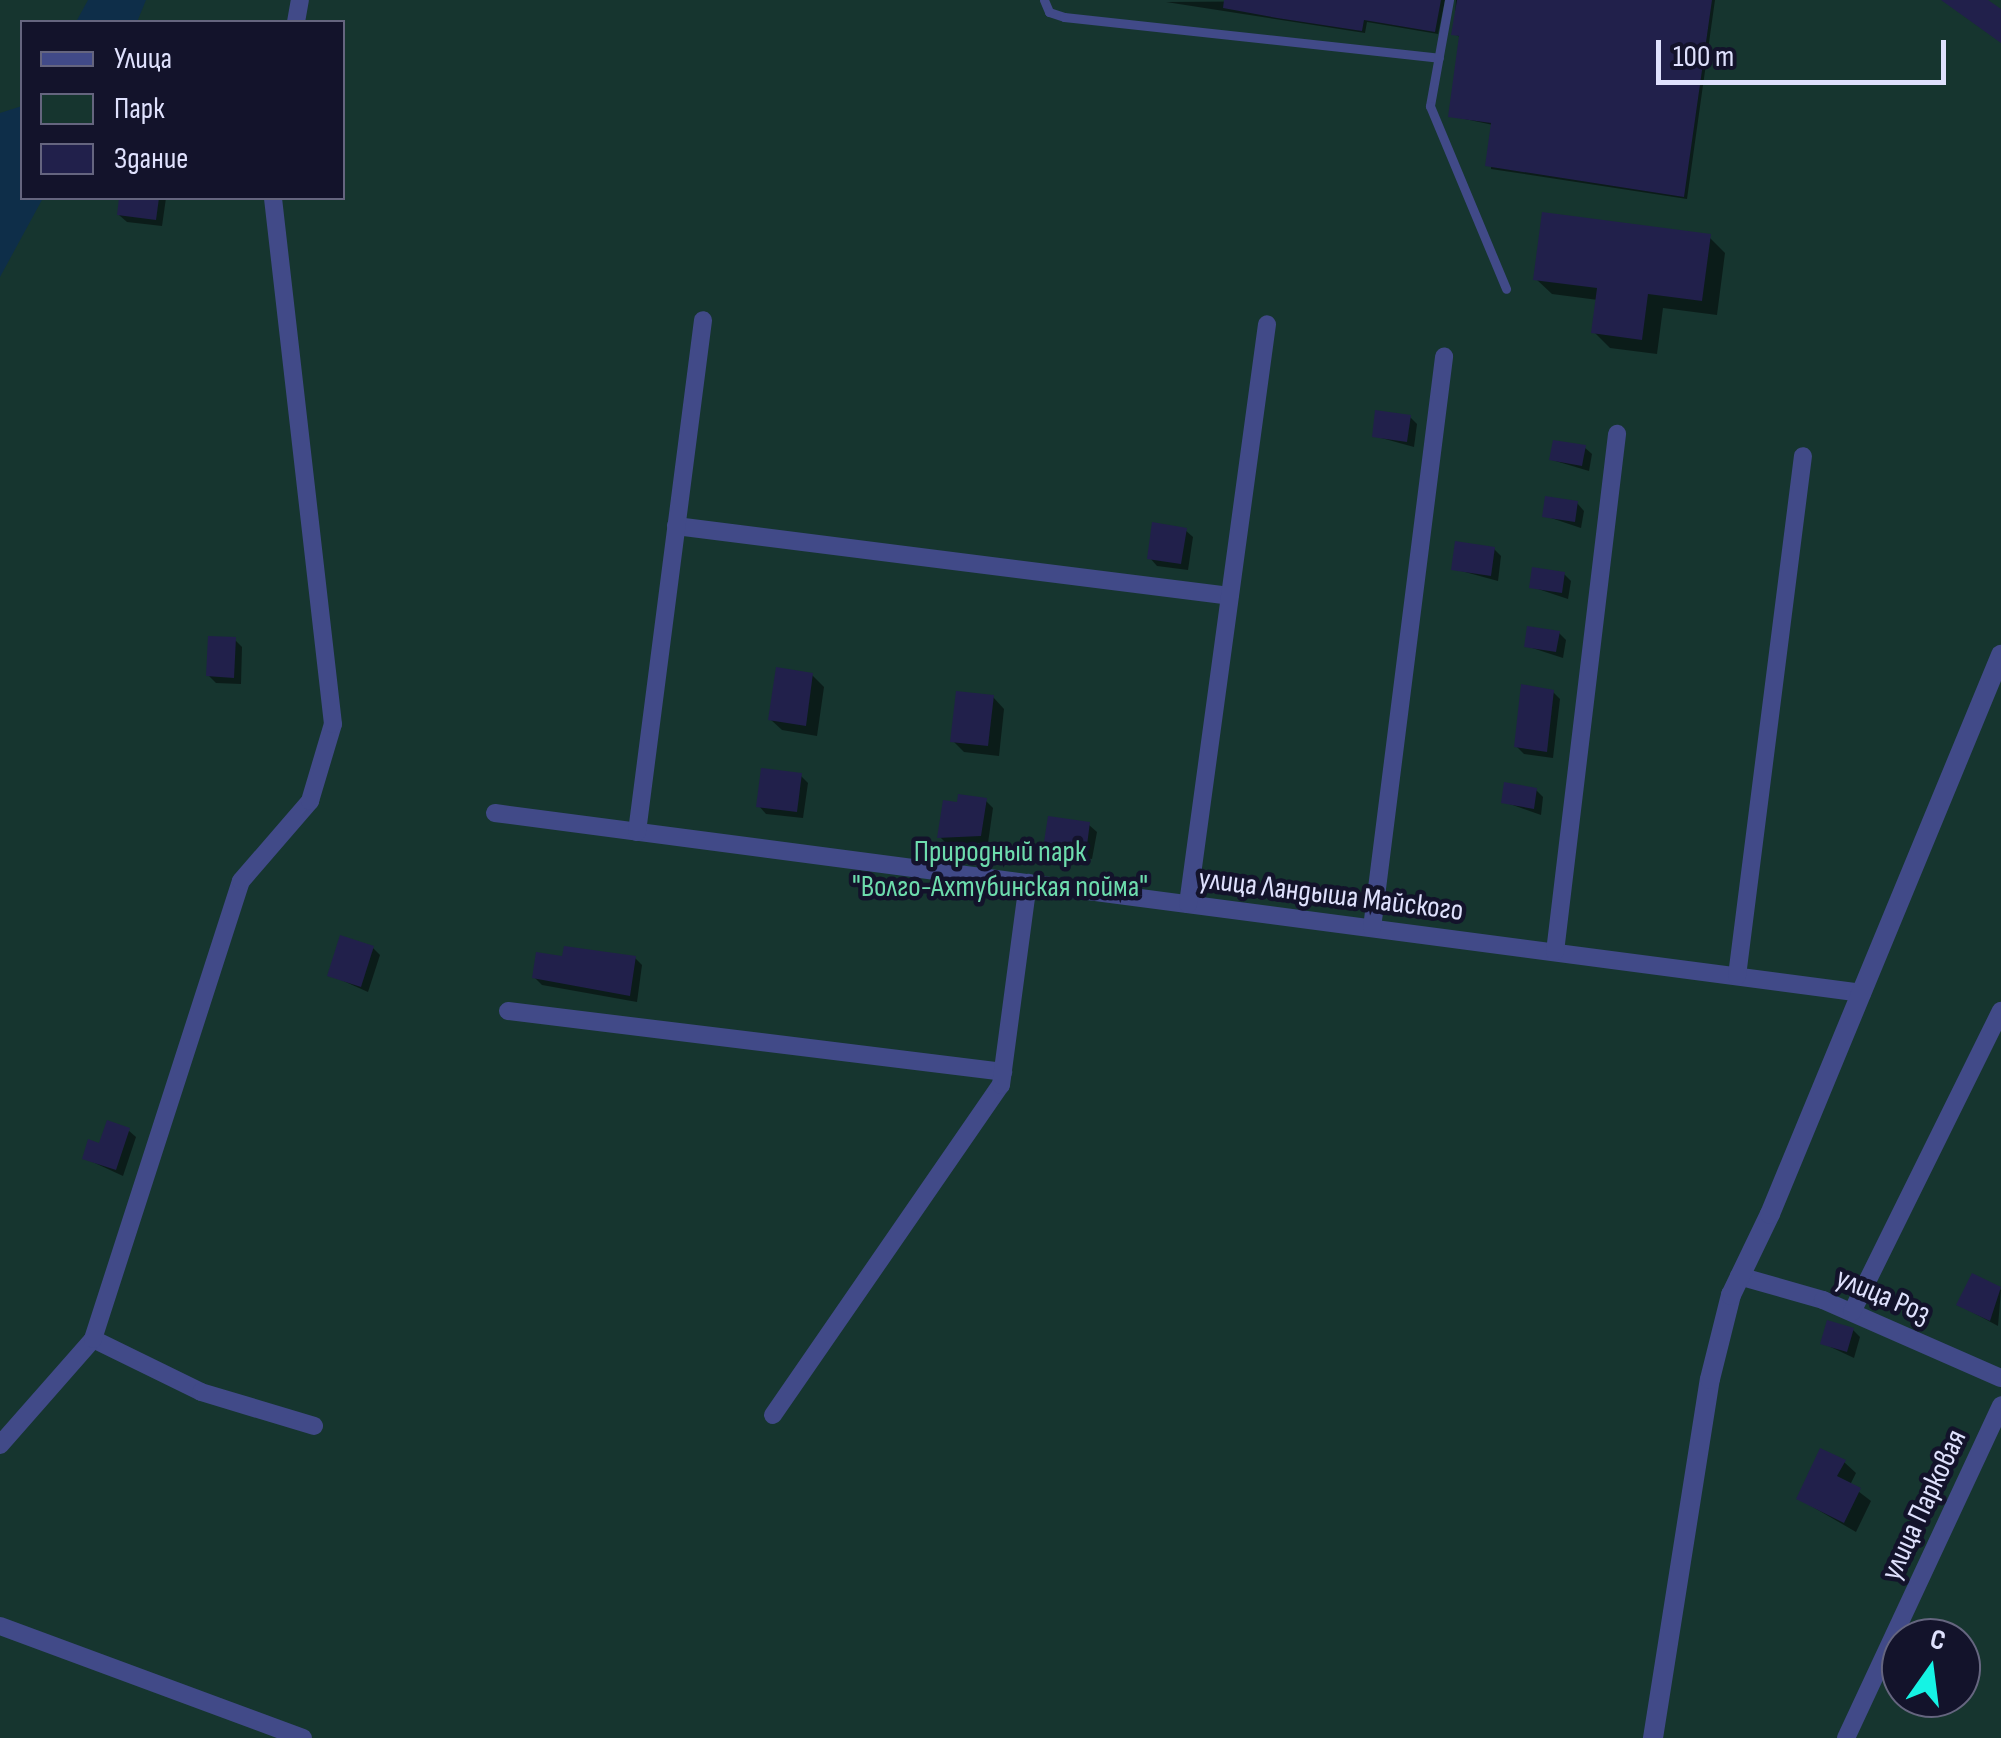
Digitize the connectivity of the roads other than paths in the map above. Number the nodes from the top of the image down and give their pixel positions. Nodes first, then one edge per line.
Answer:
1 (1044, 0) edge
2 (1449, 0) edge
3 (1439, 58) junction
4 (274, 200) edge
5 (1506, 288) dead end
6 (703, 320) dead end
7 (1267, 324) dead end
8 (1444, 357) dead end
9 (1618, 434) dead end
10 (1803, 456) dead end
11 (676, 526) junction
12 (1230, 596) junction
13 (2001, 655) edge
14 (495, 813) dead end
15 (636, 832) junction
16 (1028, 883) junction
17 (1188, 904) junction
18 (1372, 928) junction
19 (1555, 952) junction
20 (1737, 976) junction
21 (1862, 993) junction
22 (508, 1010) dead end
23 (2001, 1011) edge
24 (1003, 1072) junction
25 (1739, 1276) junction
26 (1852, 1312) junction
27 (93, 1340) junction
28 (2001, 1378) edge
29 (2001, 1405) edge
30 (773, 1416) dead end
31 (314, 1426) dead end
32 (0, 1446) edge
33 (0, 1626) edge
34 (303, 1738) edge
35 (1653, 1738) edge
36 (1846, 1738) edge

1 - 3 lane
2 - 3 lane
3 - 5 lane
4 - 27 street
6 - 11 street
7 - 12 street
8 - 18 street
9 - 19 street
10 - 20 street
11 - 12 street
11 - 15 street
12 - 17 street
13 - 21 street
14 - 15 street, улица Ландыша Майского
15 - 16 street, улица Ландыша Майского
16 - 17 street, улица Ландыша Майского
16 - 24 street
17 - 18 street, улица Ландыша Майского
18 - 19 street, улица Ландыша Майского
19 - 20 street, улица Ландыша Майского
20 - 21 street, улица Ландыша Майского
21 - 25 street
22 - 24 street
23 - 26 street
24 - 30 street
25 - 26 street, улица Роз
25 - 35 street
26 - 28 street, улица Роз
27 - 31 street
27 - 32 street
29 - 36 street, улица Парковая
33 - 34 street

